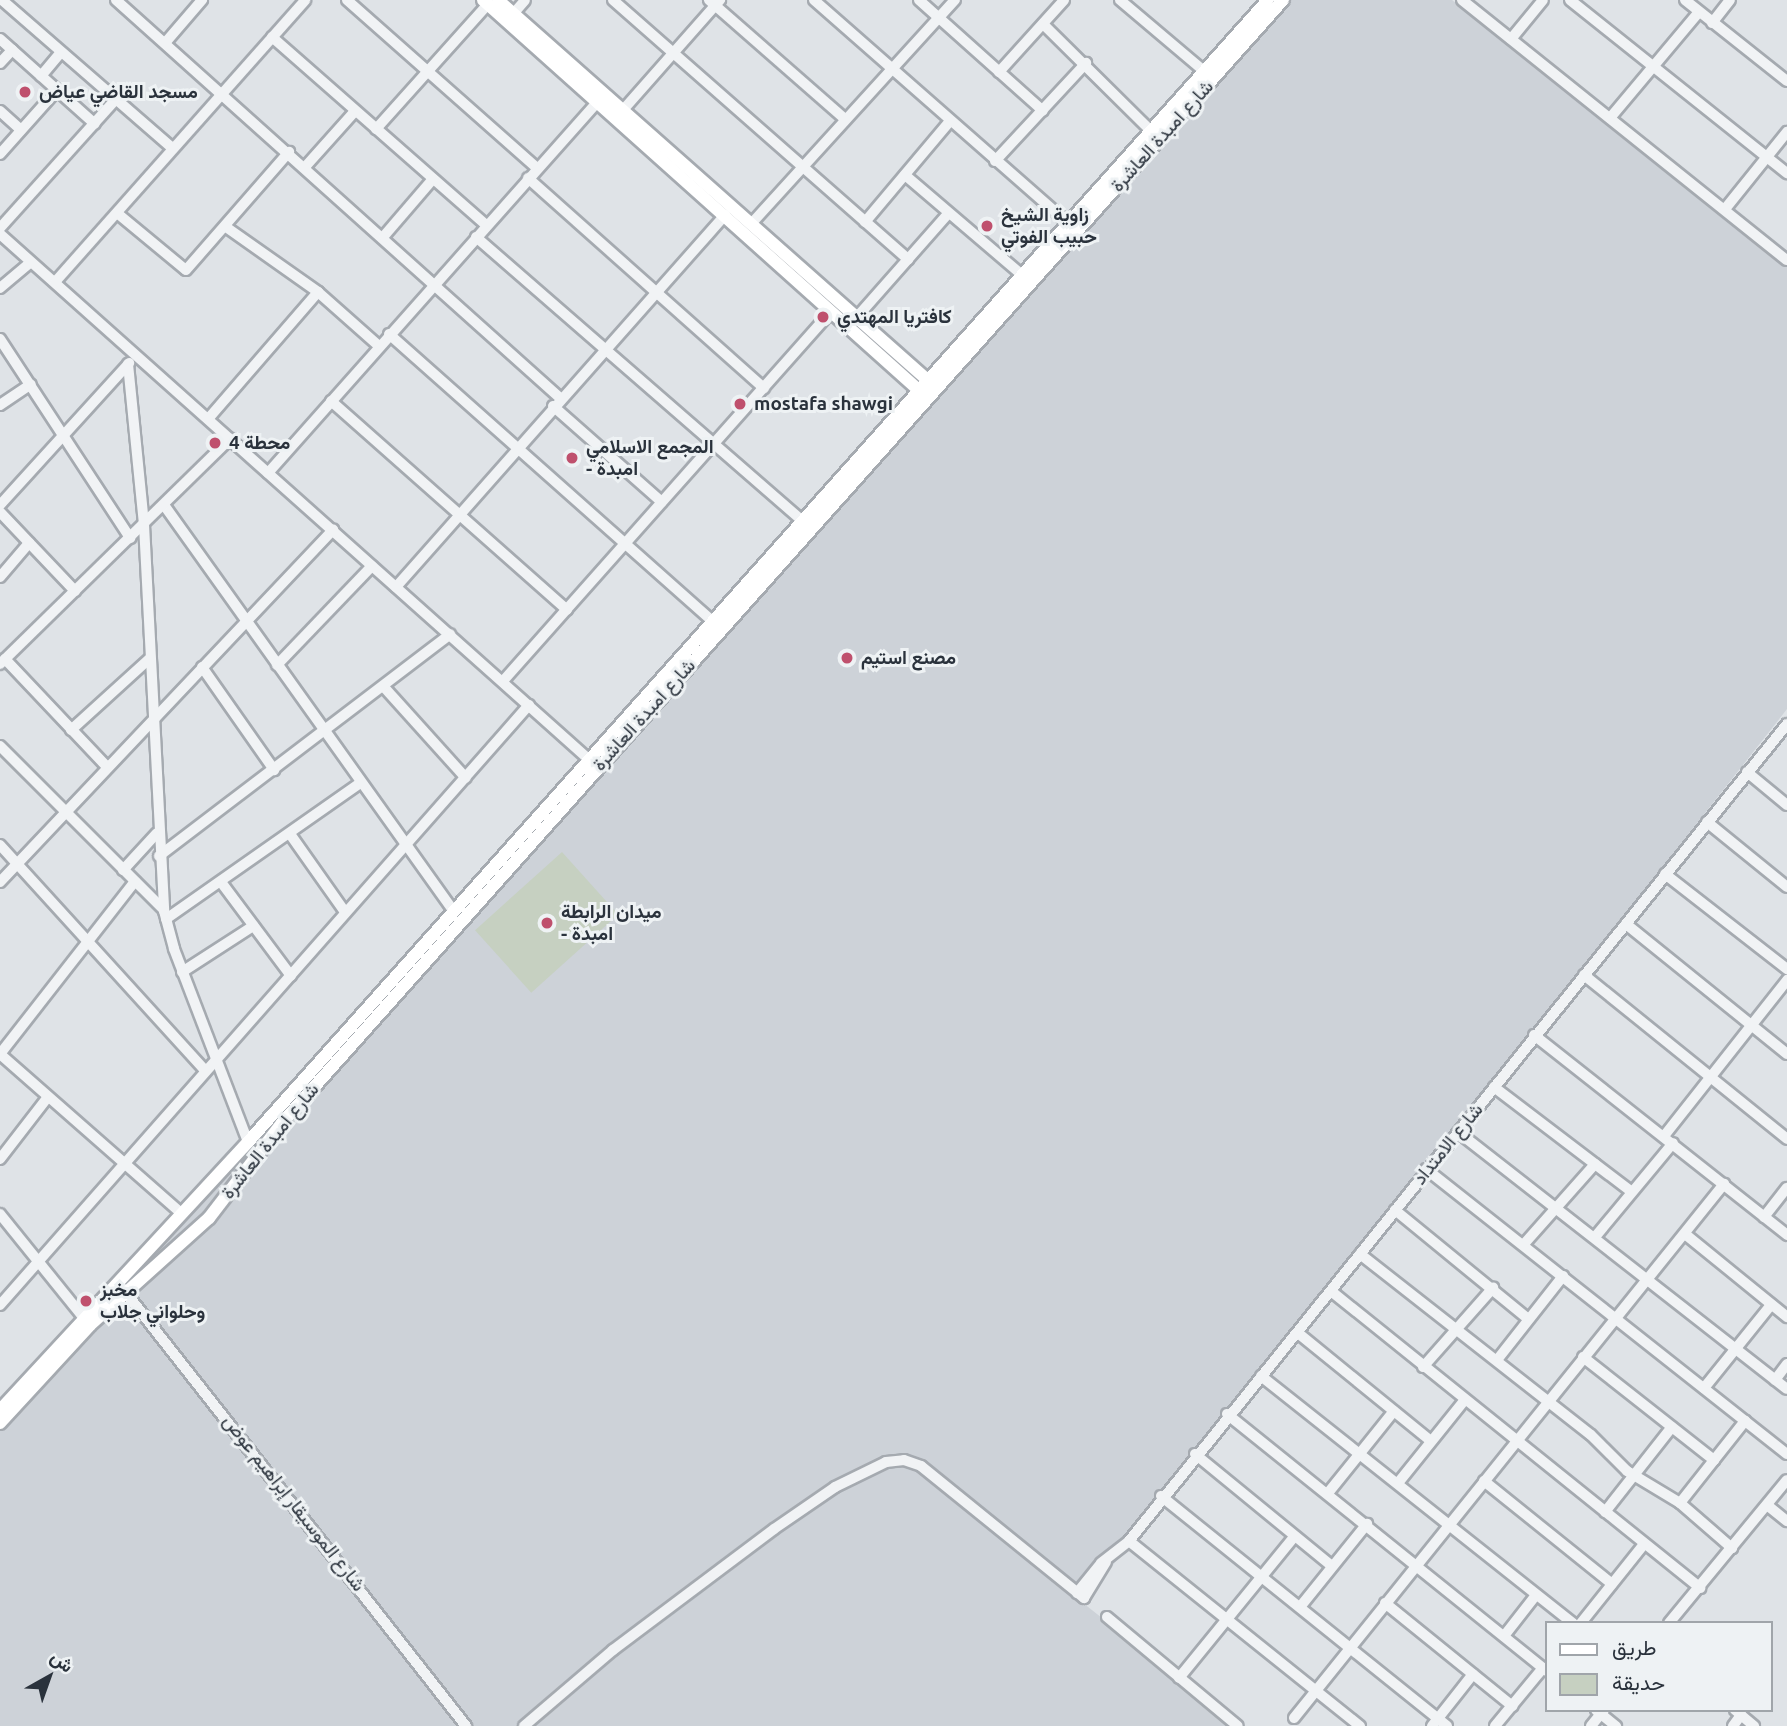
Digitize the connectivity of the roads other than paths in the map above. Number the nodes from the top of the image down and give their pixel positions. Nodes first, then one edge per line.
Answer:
1 (2, 0) edge
2 (116, 0) edge
3 (202, 0) edge
4 (305, 0) edge
5 (347, 0) edge
6 (525, 0) edge
7 (613, 0) edge
8 (814, 0) edge
9 (919, 0) edge
10 (955, 0) edge
11 (1064, 0) edge
12 (1120, 0) edge
13 (1139, 0) edge
14 (1268, 0) edge
15 (1283, 0) edge
16 (1462, 0) edge
17 (1543, 0) edge
18 (1570, 0) edge
19 (1685, 0) edge
20 (1730, 0) edge
21 (489, 1) edge
22 (715, 2) edge
23 (1131, 10) junction
24 (1699, 12) junction
25 (513, 14) junction
26 (939, 18) junction
27 (1712, 23) junction
28 (1042, 24) junction
29 (272, 37) junction
30 (0, 39) edge
31 (1511, 39) junction
32 (165, 43) junction
33 (12, 50) junction
34 (61, 52) junction
35 (672, 54) junction
36 (1086, 63) junction
37 (0, 64) edge
38 (1653, 66) junction
39 (890, 69) junction
40 (1204, 71) junction
41 (427, 72) junction
42 (999, 72) junction
43 (41, 76) junction
44 (1787, 82) edge
45 (57, 90) junction
46 (221, 94) junction
47 (601, 97) junction
48 (116, 99) junction
49 (623, 110) junction
50 (0, 111) edge
51 (355, 111) junction
52 (1043, 111) junction
53 (1610, 118) junction
54 (845, 119) junction
55 (950, 121) junction
56 (95, 124) junction
57 (376, 129) junction
58 (21, 130) junction
59 (1150, 130) junction
60 (1787, 132) edge
61 (172, 148) junction
62 (289, 152) junction
63 (0, 154) edge
64 (1767, 158) junction
65 (995, 161) junction
66 (305, 167) junction
67 (802, 167) junction
68 (537, 168) junction
69 (1787, 173) edge
70 (905, 176) junction
71 (528, 178) junction
72 (433, 179) junction
73 (698, 183) junction
74 (1725, 209) junction
75 (117, 213) junction
76 (725, 215) junction
77 (947, 215) junction
78 (866, 222) junction
79 (1068, 223) junction
80 (751, 224) junction
81 (486, 225) junction
82 (226, 227) junction
83 (0, 229) edge
84 (0, 234) edge
85 (384, 236) junction
86 (476, 237) junction
87 (908, 259) junction
88 (1787, 260) edge
89 (31, 262) junction
90 (1022, 275) junction
91 (55, 282) junction
92 (433, 283) junction
93 (0, 288) edge
94 (318, 292) junction
95 (654, 293) junction
96 (831, 312) junction
97 (857, 317) junction
98 (389, 334) junction
99 (0, 339) edge
100 (379, 346) junction
101 (604, 347) junction
102 (136, 355) junction
103 (128, 364) junction
104 (31, 384) junction
105 (764, 388) junction
106 (927, 388) junction
107 (331, 401) junction
108 (557, 402) junction
109 (0, 405) edge
110 (208, 419) junction
111 (63, 435) junction
112 (230, 439) junction
113 (714, 444) junction
114 (516, 447) junction
115 (268, 473) junction
116 (662, 502) junction
117 (0, 505) edge
118 (164, 505) junction
119 (0, 512) edge
120 (458, 513) junction
121 (802, 520) junction
122 (144, 525) junction
123 (333, 530) junction
124 (130, 538) junction
125 (29, 543) junction
126 (626, 544) junction
127 (372, 566) junction
128 (0, 577) edge
129 (396, 587) junction
130 (75, 591) junction
131 (567, 610) junction
132 (712, 621) junction
133 (247, 622) junction
134 (450, 634) junction
135 (149, 659) junction
136 (3, 662) edge
137 (277, 665) junction
138 (202, 667) junction
139 (503, 681) junction
140 (384, 687) junction
141 (529, 705) junction
142 (152, 719) junction
143 (1787, 724) edge
144 (71, 730) junction
145 (323, 733) junction
146 (0, 746) edge
147 (593, 762) junction
148 (107, 767) junction
149 (274, 770) junction
150 (1747, 772) junction
151 (466, 778) junction
152 (359, 784) junction
153 (1787, 804) edge
154 (65, 812) junction
155 (1707, 822) junction
156 (157, 832) junction
157 (290, 834) junction
158 (0, 845) edge
159 (404, 846) junction
160 (159, 856) junction
161 (18, 864) junction
162 (123, 870) junction
163 (1665, 874) junction
164 (135, 881) junction
165 (0, 882) edge
166 (221, 882) junction
167 (1787, 887) edge
168 (345, 912) junction
169 (454, 912) junction
170 (165, 915) junction
171 (1626, 924) junction
172 (253, 926) junction
173 (88, 942) junction
174 (1787, 969) edge
175 (182, 972) junction
176 (1584, 975) junction
177 (291, 976) junction
178 (1787, 980) edge
179 (1752, 1026) junction
180 (1534, 1035) junction
181 (0, 1054) edge
182 (1787, 1054) edge
183 (215, 1057) junction
184 (204, 1069) junction
185 (1712, 1078) junction
186 (1494, 1087) junction
187 (48, 1097) junction
188 (1458, 1132) junction
189 (1787, 1139) edge
190 (1669, 1140) junction
191 (248, 1142) junction
192 (0, 1159) edge
193 (123, 1162) junction
194 (1595, 1164) junction
195 (1426, 1170) junction
196 (1724, 1184) junction
197 (1787, 1188) edge
198 (1632, 1192) junction
199 (1557, 1208) junction
200 (1395, 1210) junction
201 (181, 1213) junction
202 (0, 1214) edge
203 (1764, 1217) junction
204 (1685, 1234) junction
205 (1787, 1235) edge
206 (1595, 1237) junction
207 (1524, 1244) junction
208 (1360, 1254) junction
209 (37, 1260) junction
210 (1563, 1276) junction
211 (1648, 1279) junction
212 (121, 1287) junction
213 (1493, 1288) junction
214 (1331, 1291) junction
215 (0, 1305) edge
216 (1771, 1305) junction
217 (1787, 1317) edge
218 (1615, 1318) junction
219 (1528, 1319) junction
220 (87, 1322) junction
221 (1457, 1328) junction
222 (1298, 1333) junction
223 (1736, 1348) junction
224 (1583, 1357) junction
225 (1497, 1360) junction
226 (1787, 1364) edge
227 (1423, 1367) junction
228 (1261, 1376) junction
229 (1775, 1380) junction
230 (1704, 1388) junction
231 (1787, 1389) edge
232 (1464, 1401) junction
233 (1548, 1401) junction
234 (0, 1410) edge
235 (1394, 1410) junction
236 (1227, 1414) junction
237 (1745, 1421) junction
238 (0, 1423) edge
239 (1672, 1427) junction
240 (1516, 1440) junction
241 (1432, 1441) junction
242 (1359, 1453) junction
243 (1195, 1454) junction
244 (1787, 1454) edge
245 (1713, 1460) junction
246 (1634, 1474) junction
247 (1787, 1480) edge
248 (1484, 1481) junction
249 (1398, 1483) junction
250 (1328, 1493) junction
251 (1161, 1496) junction
252 (1680, 1503) junction
253 (1767, 1506) junction
254 (1605, 1512) junction
255 (1787, 1521) edge
256 (1367, 1524) junction
257 (1448, 1525) junction
258 (1295, 1536) junction
259 (1129, 1541) junction
260 (1644, 1544) junction
261 (1732, 1548) junction
262 (1416, 1564) junction
263 (1332, 1566) junction
264 (1261, 1576) junction
265 (1612, 1584) junction
266 (1700, 1588) junction
267 (1536, 1595) junction
268 (1385, 1603) junction
269 (1300, 1606) junction
270 (1107, 1617) dead end
271 (1226, 1619) junction
272 (1570, 1621) edge
273 (1583, 1621) edge
274 (1671, 1621) edge
275 (1504, 1636) junction
276 (1349, 1649) junction
277 (1545, 1670) edge
278 (1473, 1675) junction
279 (1179, 1678) junction
280 (1317, 1691) junction
281 (1512, 1706) junction
282 (1600, 1712) edge
283 (1738, 1713) edge
284 (1294, 1718) dead end
285 (1435, 1722) edge
286 (466, 1726) edge
287 (524, 1726) edge
288 (1238, 1726) edge
289 (1360, 1726) edge
290 (1447, 1726) edge
291 (1495, 1726) edge
292 (1591, 1726) edge
293 (1616, 1726) edge
294 (1733, 1726) edge
295 (1754, 1726) edge

1 - 34 street
2 - 32 street
3 - 32 street
4 - 29 street
5 - 41 street
6 - 25 street
7 - 35 street
8 - 39 street
9 - 26 street
10 - 26 street
11 - 28 street
12 - 23 street
13 - 23 street
14 - 40 main road, شارع امبدة العاشرة
15 - 106 main road, شارع امبدة العاشرة
16 - 31 street
17 - 31 street
18 - 38 street
19 - 24 street
20 - 27 street
21 - 25 main road
21 - 41 street
21 - 47 main road
22 - 35 street
22 - 54 street
23 - 40 street
24 - 27 street
24 - 38 street
25 - 47 main road
26 - 39 street
26 - 42 street
27 - 44 street
28 - 36 street
28 - 42 street
29 - 46 street
29 - 51 street
30 - 33 street
31 - 53 street
32 - 46 street
33 - 37 street
33 - 43 street
34 - 43 street
34 - 48 street
35 - 49 street
35 - 67 street
36 - 52 street
36 - 59 street
38 - 53 street
38 - 64 street
39 - 54 street
39 - 55 street
40 - 59 main road, شارع امبدة العاشرة
41 - 57 street
41 - 68 street
42 - 52 street
43 - 45 street
45 - 56 street
45 - 58 street
46 - 61 street
46 - 62 street
47 - 49 main road
47 - 68 street
47 - 73 main road
48 - 56 street
48 - 61 street
49 - 73 main road
50 - 58 street
51 - 57 street
51 - 66 street
52 - 65 street
53 - 74 street
54 - 67 street
55 - 65 street
55 - 70 street
56 - 83 street
57 - 72 street
58 - 63 street
59 - 79 main road, شارع امبدة العاشرة
60 - 64 street
61 - 75 street
62 - 66 street
62 - 82 street
64 - 69 street
64 - 74 street
65 - 79 street
66 - 85 street
67 - 78 street
67 - 80 street
68 - 71 street
70 - 77 street
70 - 78 street
71 - 81 street
71 - 95 street
72 - 81 street
72 - 85 street
73 - 76 main road
73 - 80 main road
74 - 88 street
75 - 82 street
75 - 91 street
76 - 95 street
76 - 96 main road
77 - 87 street
77 - 90 street
78 - 87 street
79 - 90 main road, شارع امبدة العاشرة
80 - 97 main road
81 - 86 street
82 - 94 street
84 - 89 street
85 - 92 street
86 - 92 street
86 - 101 street
87 - 97 street
89 - 91 street
89 - 93 street
90 - 106 main road, شارع امبدة العاشرة
91 - 102 street
92 - 98 street
92 - 108 street
94 - 100 street
94 - 110 street
95 - 101 street
95 - 105 street
96 - 105 street
96 - 106 main road
97 - 106 main road
98 - 100 street
98 - 114 street
99 - 104 street
100 - 107 street
101 - 108 street
101 - 113 street
102 - 103 street
102 - 110 street
103 - 111 street
103 - 122 street
104 - 109 street
104 - 111 street
105 - 113 street
106 - 121 main road, شارع امبدة العاشرة
106 - 147 main road, شارع امبدة العاشرة
107 - 115 street
107 - 120 street
108 - 114 street
108 - 116 street
110 - 112 street
111 - 117 street
111 - 124 street
112 - 115 street
112 - 118 street
113 - 116 street
113 - 121 street
114 - 120 street
114 - 126 street
115 - 123 street
116 - 126 street
118 - 122 street
118 - 133 street
119 - 125 street
120 - 129 street
120 - 131 street
121 - 132 main road, شارع امبدة العاشرة
122 - 124 street
122 - 135 street
123 - 127 street
123 - 133 street
124 - 130 street
125 - 128 street
125 - 130 street
126 - 131 street
126 - 132 street
127 - 129 street
127 - 137 street
129 - 134 street
130 - 136 street
131 - 139 street
132 - 147 main road, شارع امبدة العاشرة
133 - 137 street
133 - 138 street
134 - 139 street
134 - 140 street
135 - 142 street
135 - 144 street
136 - 144 street
137 - 145 street
138 - 142 street
138 - 149 street
139 - 141 street
140 - 145 street
140 - 151 street
141 - 147 street
141 - 151 street
142 - 148 street
142 - 156 street
143 - 150 street, شارع الامتداد
144 - 148 street
145 - 149 street
145 - 152 street
146 - 154 street
147 - 169 main road, شارع امبدة العاشرة
147 - 212 main road, شارع امبدة العاشرة
148 - 154 street
149 - 160 street
150 - 153 street
150 - 155 street, شارع الامتداد
151 - 159 street
152 - 157 street
152 - 159 street
154 - 161 street
154 - 162 street
155 - 163 street, شارع الامتداد
155 - 167 street
156 - 160 street
156 - 162 street
157 - 166 street
157 - 168 street
158 - 161 street
159 - 168 street
159 - 169 street
160 - 170 street
161 - 165 street
161 - 173 street
162 - 164 street
163 - 171 street, شارع الامتداد
163 - 174 street
164 - 170 street
164 - 173 street
166 - 170 street
166 - 172 street
168 - 177 street
169 - 191 main road, شارع امبدة العاشرة
170 - 175 street
171 - 176 street, شارع الامتداد
171 - 179 street
172 - 175 street
172 - 177 street
173 - 181 street
173 - 184 street
175 - 183 street
176 - 180 street, شارع الامتداد
176 - 185 street
177 - 183 street
178 - 179 street
179 - 182 street
179 - 185 street
180 - 186 street, شارع الامتداد
180 - 190 street
181 - 187 street
183 - 184 street
183 - 191 street
184 - 193 street
185 - 189 street
185 - 190 street
186 - 188 street, شارع الامتداد
186 - 194 street
187 - 192 street
187 - 193 street
188 - 195 street, شارع الامتداد
188 - 199 street
190 - 196 street
190 - 198 street
191 - 201 main road, شارع امبدة العاشرة
193 - 201 street
193 - 209 street
194 - 198 street
194 - 199 street
195 - 200 street, شارع الامتداد
195 - 207 street
196 - 203 street
196 - 204 street
197 - 203 street
198 - 206 street
199 - 206 street
199 - 207 street
200 - 208 street, شارع الامتداد
200 - 213 street
201 - 212 main road, شارع امبدة العاشرة
202 - 209 street
203 - 205 street
204 - 211 street
204 - 216 street
206 - 211 street
207 - 210 street
208 - 214 street, شارع الامتداد
208 - 221 street
209 - 215 street
209 - 220 street
210 - 218 street
210 - 219 street
211 - 218 street
211 - 223 street
212 - 220 main road, شارع امبدة العاشرة
212 - 286 street, شارع الموسيقار إبراهيم عوض
213 - 219 street
213 - 221 street
214 - 222 street, شارع الامتداد
214 - 227 street
216 - 217 street
216 - 223 street
218 - 224 street
218 - 230 street
219 - 225 street
220 - 234 main road, شارع امبدة العاشرة
220 - 238 main road, شارع امبدة العاشرة
221 - 225 street
221 - 227 street
222 - 228 street, شارع الامتداد
222 - 235 street
223 - 229 street
223 - 230 street
224 - 233 street
224 - 239 street
225 - 233 street
226 - 229 street
227 - 232 street
228 - 236 street, شارع الامتداد
228 - 242 street
229 - 231 street
230 - 237 street
232 - 240 street
232 - 241 street
233 - 240 street
233 - 246 street
235 - 241 street
235 - 242 street
236 - 243 street, شارع الامتداد
236 - 250 street
237 - 244 street
237 - 245 street
239 - 245 street
239 - 246 street
240 - 248 street
240 - 254 street
241 - 249 street
242 - 249 street
242 - 250 street
243 - 251 street, شارع الامتداد
243 - 258 street
245 - 252 street
246 - 252 street
246 - 254 street
247 - 253 street
248 - 257 street
248 - 265 street
249 - 257 street
250 - 256 street
251 - 259 street, شارع الامتداد
251 - 264 street
252 - 261 street
253 - 255 street
253 - 261 street
254 - 260 street
256 - 262 street
256 - 263 street
257 - 262 street
257 - 267 street
258 - 263 street
258 - 264 street
259 - 271 street
259 - 287 street, شارع الامتداد
260 - 265 street
260 - 266 street
261 - 266 street
262 - 268 street
262 - 275 street
263 - 269 street
264 - 269 street
264 - 271 street
265 - 273 street
266 - 274 street
267 - 272 street
267 - 275 street
268 - 276 street
268 - 278 street
269 - 276 street
270 - 279 street
271 - 279 street
271 - 280 street
275 - 277 street
276 - 280 street
276 - 285 street
277 - 281 street
278 - 281 street
278 - 285 street
279 - 288 street
280 - 284 street
280 - 289 street
281 - 291 street
282 - 292 street
282 - 293 street
283 - 294 street
283 - 295 street
285 - 290 street

